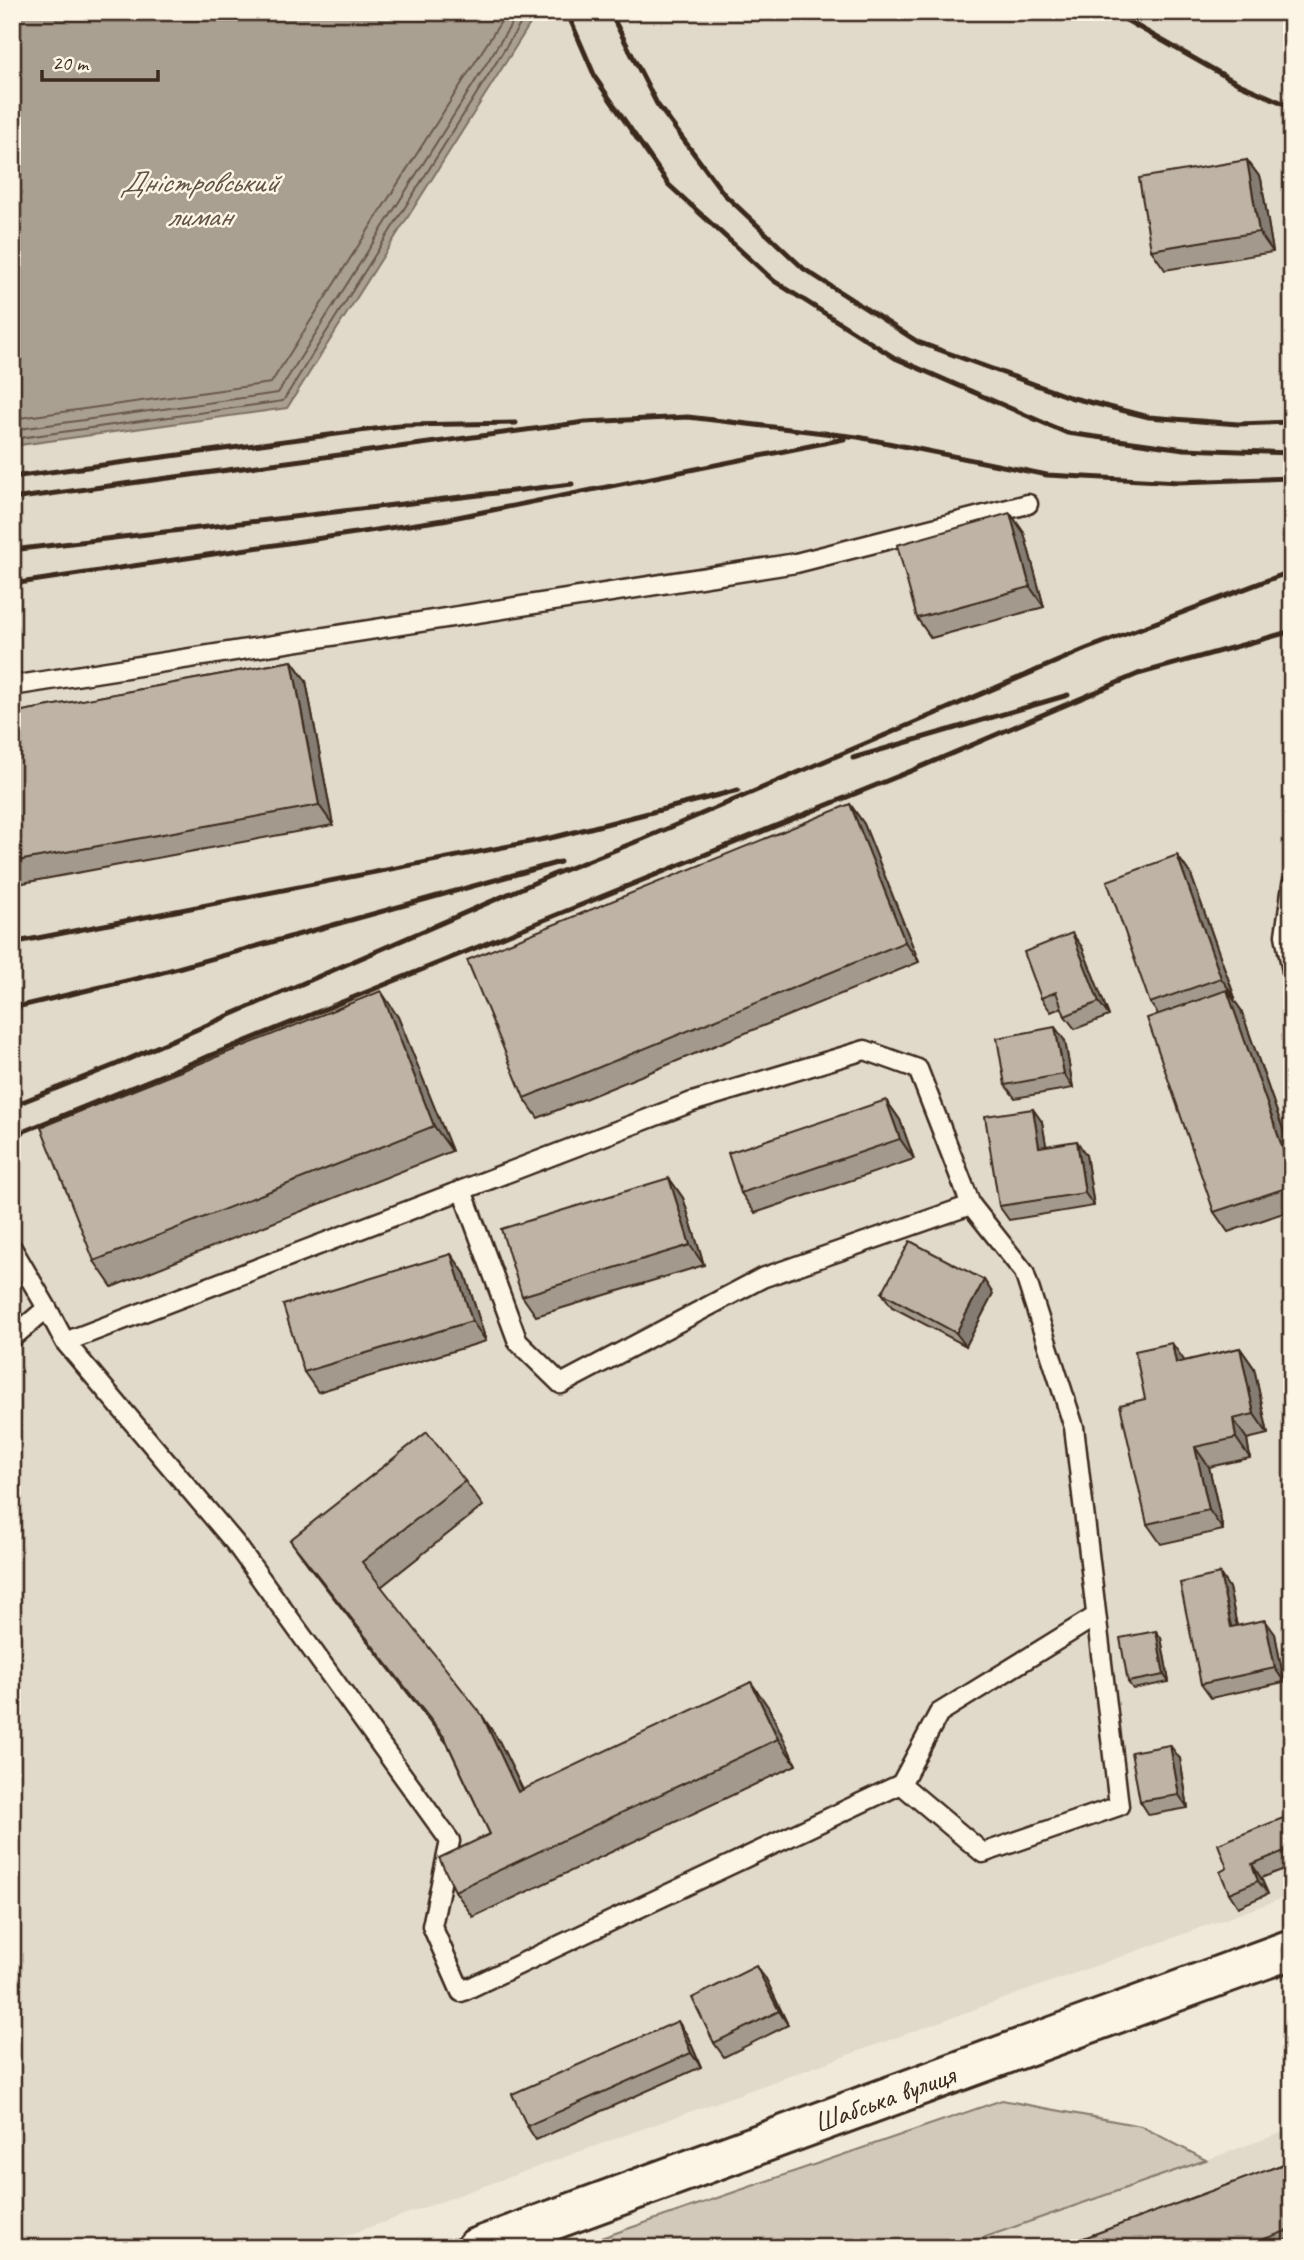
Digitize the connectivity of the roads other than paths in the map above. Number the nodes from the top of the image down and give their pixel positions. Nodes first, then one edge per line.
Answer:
1 (1028, 504) dead end
2 (12, 686) edge
3 (1292, 886) edge
4 (1292, 971) edge
5 (462, 1190) junction
6 (971, 1205) junction
7 (12, 1248) edge
8 (47, 1308) junction
9 (12, 1338) edge
10 (65, 1342) junction
11 (1096, 1616) junction
12 (901, 1784) junction
13 (1292, 1949) edge
14 (477, 2248) edge

1 - 2 lane
3 - 4 lane
5 - 6 lane
5 - 6 lane
5 - 10 lane
6 - 11 lane
7 - 8 lane
8 - 9 lane
8 - 10 lane
10 - 12 lane
11 - 12 lane
11 - 12 lane
13 - 14 street, Шабська вулиця

